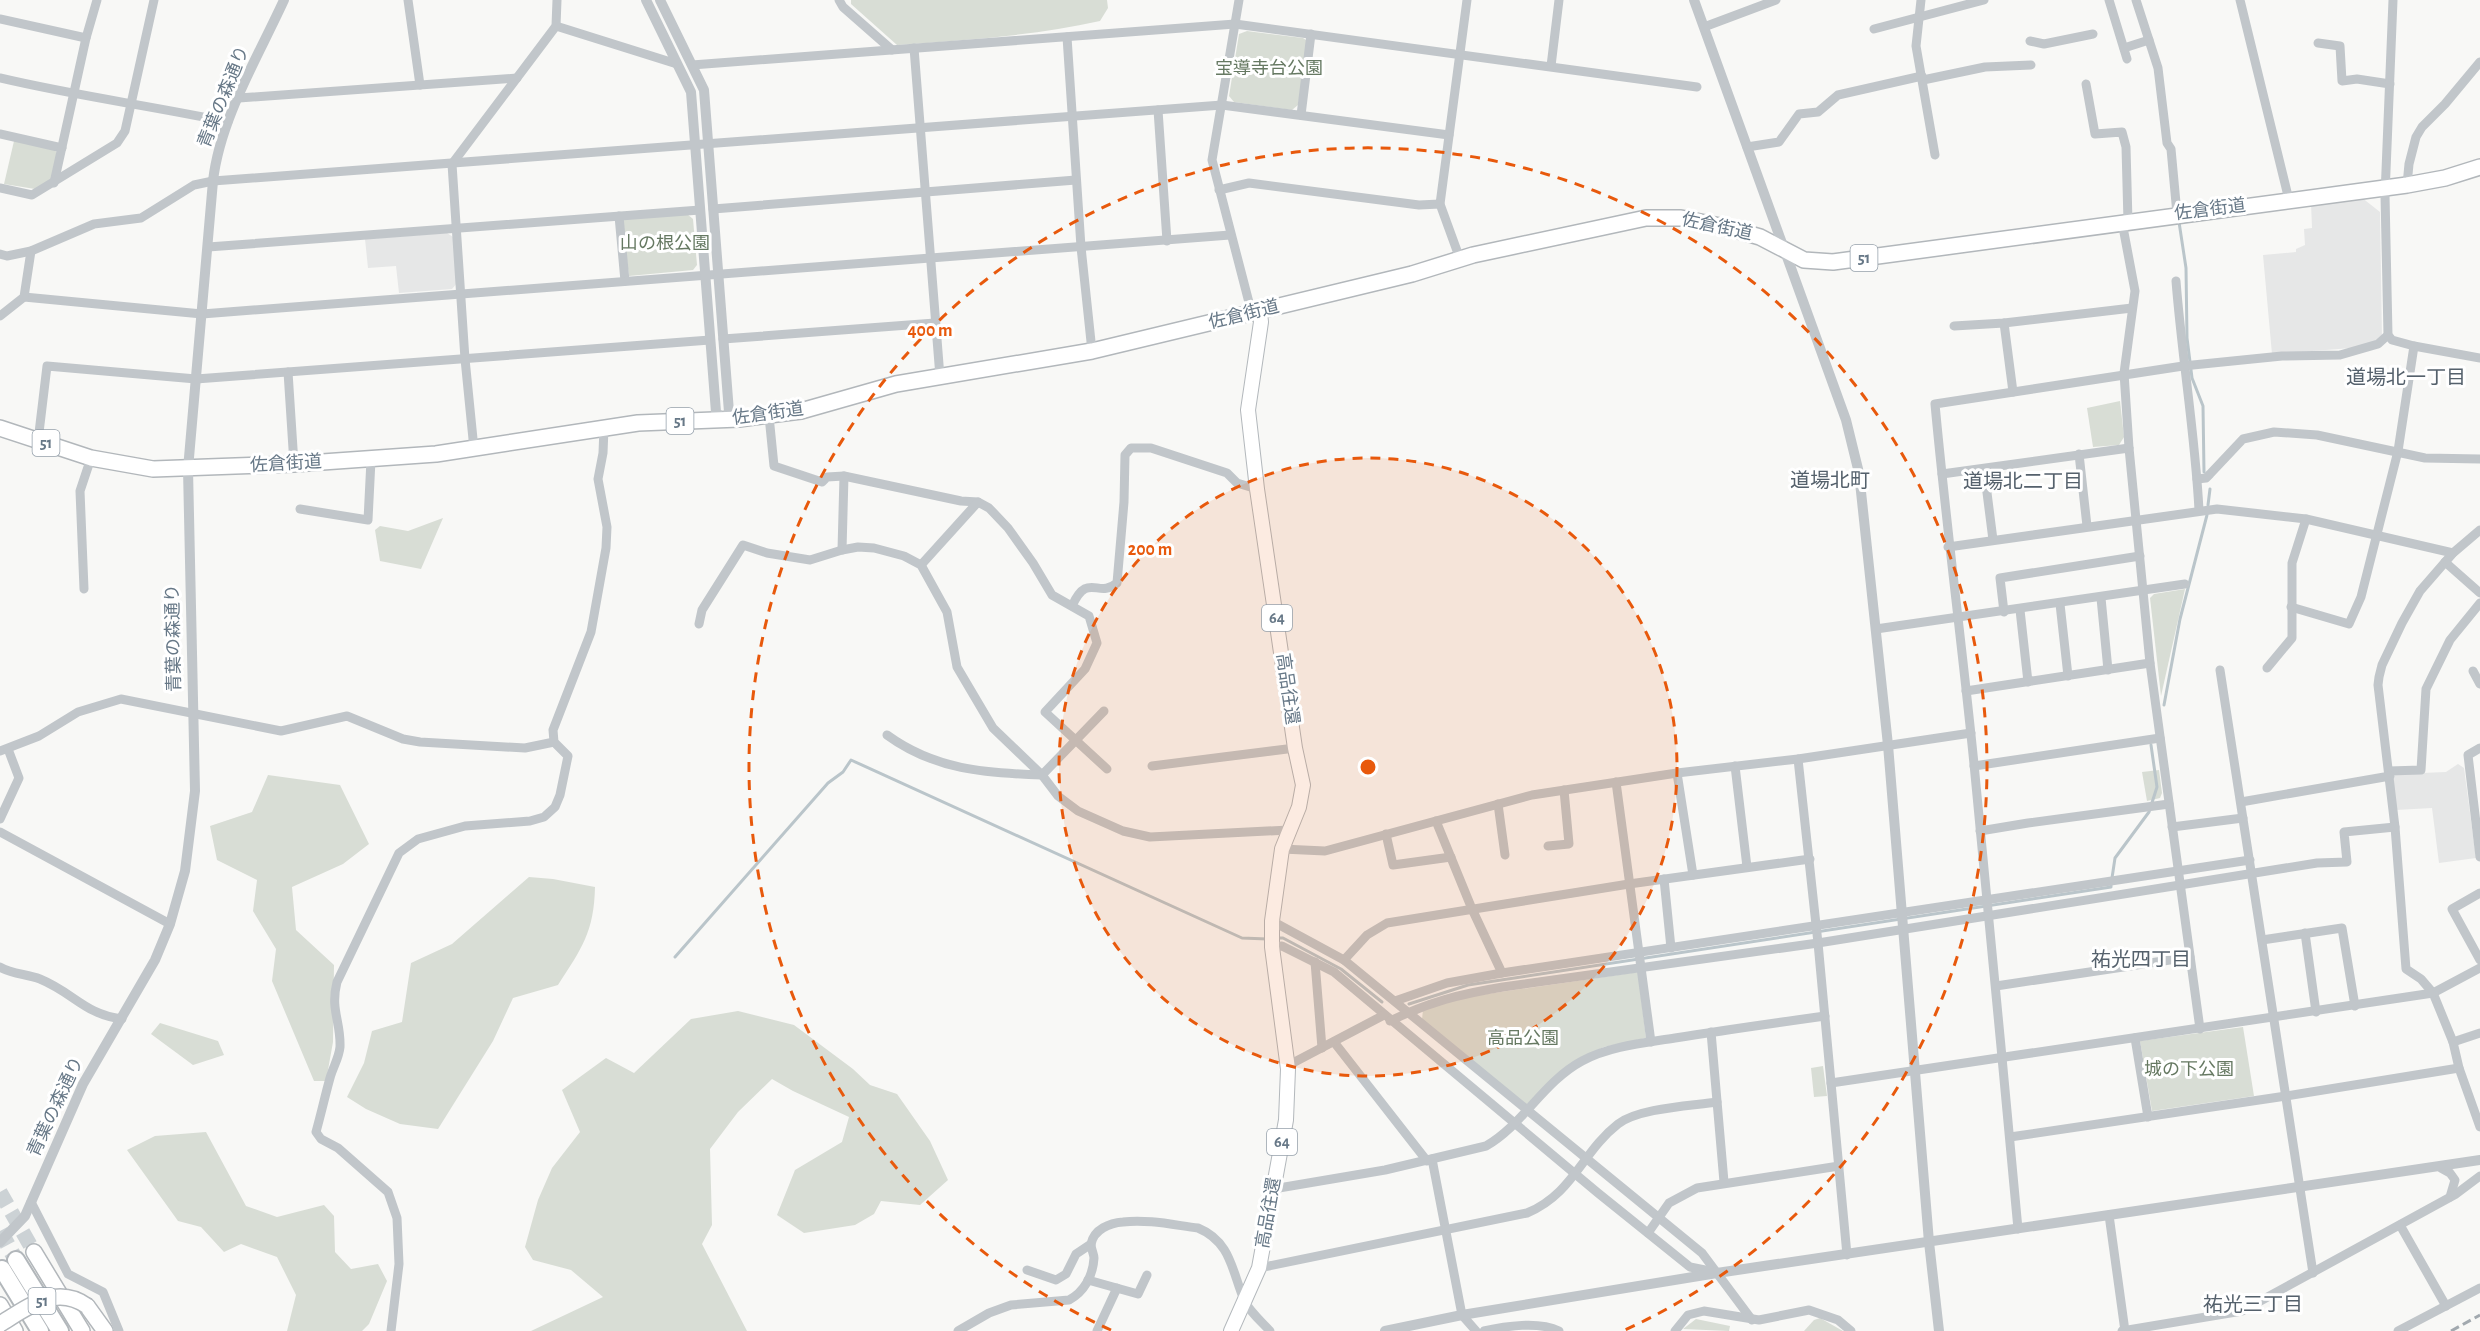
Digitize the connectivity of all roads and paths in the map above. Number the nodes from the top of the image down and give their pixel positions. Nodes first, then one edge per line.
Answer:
1 (97, 0) edge
2 (154, 0) edge
3 (284, 0) edge
4 (408, 0) edge
5 (557, 0) edge
6 (646, 0) edge
7 (660, 0) edge
8 (839, 0) edge
9 (1239, 0) edge
10 (1467, 0) edge
11 (1559, 0) edge
12 (1694, 0) edge
13 (1776, 0) edge
14 (1921, 0) edge
15 (1984, 0) edge
16 (2109, 0) edge
17 (2136, 0) edge
18 (2240, 0) edge
19 (2393, 0) edge
20 (0, 18) edge
21 (1918, 18) junction
22 (1235, 24) junction
23 (556, 26) junction
24 (1704, 27) junction
25 (1874, 29) dead end
26 (1311, 34) junction
27 (2093, 34) dead end
28 (1067, 37) junction
29 (86, 38) junction
30 (2030, 40) dead end
31 (2149, 40) junction
32 (2318, 43) dead end
33 (914, 48) junction
34 (2124, 48) junction
35 (892, 50) junction
36 (1460, 54) junction
37 (2127, 59) dead end
38 (2480, 62) edge
39 (677, 64) junction
40 (2031, 64) dead end
41 (692, 65) junction
42 (1551, 66) junction
43 (0, 78) edge
44 (517, 78) junction
45 (1922, 78) junction
46 (2086, 84) dead end
47 (2390, 84) junction
48 (420, 85) junction
49 (1697, 87) dead end
50 (74, 95) junction
51 (239, 98) junction
52 (132, 103) junction
53 (1221, 105) junction
54 (1158, 110) junction
55 (1301, 115) junction
56 (1074, 116) junction
57 (228, 123) junction
58 (920, 127) junction
59 (0, 134) edge
60 (1449, 135) junction
61 (708, 144) junction
62 (695, 145) junction
63 (1747, 147) junction
64 (62, 148) junction
65 (1935, 155) dead end
66 (452, 164) junction
67 (2480, 167) edge
68 (1076, 180) junction
69 (213, 181) junction
70 (54, 183) junction
71 (2407, 185) junction
72 (0, 188) edge
73 (2386, 188) junction
74 (1219, 190) junction
75 (925, 192) junction
76 (2289, 200) junction
77 (1440, 204) junction
78 (713, 209) junction
79 (700, 210) junction
80 (2177, 214) junction
81 (619, 216) junction
82 (2125, 222) junction
83 (456, 229) junction
84 (1230, 235) junction
85 (1167, 241) junction
86 (208, 247) junction
87 (1081, 247) junction
88 (1786, 250) junction
89 (31, 251) junction
90 (0, 254) edge
91 (930, 258) junction
92 (1460, 259) junction
93 (718, 274) junction
94 (705, 275) junction
95 (625, 281) junction
96 (2176, 281) dead end
97 (460, 294) junction
98 (24, 297) junction
99 (2132, 308) junction
100 (1254, 310) junction
101 (202, 314) junction
102 (0, 316) edge
103 (935, 323) junction
104 (2004, 323) junction
105 (1954, 326) dead end
106 (2388, 335) junction
107 (723, 339) junction
108 (710, 340) junction
109 (2415, 346) junction
110 (1092, 351) junction
111 (2480, 358) edge
112 (465, 359) junction
113 (2189, 365) junction
114 (288, 372) junction
115 (2124, 373) junction
116 (940, 377) junction
117 (196, 379) junction
118 (2013, 392) junction
119 (769, 416) junction
120 (724, 420) junction
121 (0, 428) edge
122 (604, 428) junction
123 (38, 441) junction
124 (2130, 448) junction
125 (474, 449) junction
126 (2398, 451) junction
127 (2079, 454) junction
128 (91, 458) junction
129 (2480, 459) edge
130 (371, 460) junction
131 (294, 464) junction
132 (188, 469) junction
133 (1984, 469) junction
134 (1942, 474) junction
135 (844, 476) junction
136 (2197, 479) junction
137 (1257, 489) junction
138 (978, 502) junction
139 (300, 509) dead end
140 (2199, 510) junction
141 (2137, 519) junction
142 (2306, 519) junction
143 (2087, 526) junction
144 (2480, 530) edge
145 (2377, 537) junction
146 (1993, 540) junction
147 (1948, 547) junction
148 (842, 550) junction
149 (2453, 553) junction
150 (2140, 556) junction
151 (2445, 562) junction
152 (921, 565) junction
153 (2186, 584) dead end
154 (84, 589) dead end
155 (2145, 590) junction
156 (2480, 592) edge
157 (2101, 598) junction
158 (2480, 603) edge
159 (2060, 604) junction
160 (1072, 606) junction
161 (2291, 607) junction
162 (2020, 610) junction
163 (2004, 612) junction
164 (1959, 618) junction
165 (699, 624) dead end
166 (1876, 629) junction
167 (2150, 663) junction
168 (2267, 668) dead end
169 (2109, 670) junction
170 (2220, 670) dead end
171 (2472, 672) dead end
172 (2068, 676) junction
173 (2028, 682) junction
174 (2480, 684) edge
175 (1966, 692) junction
176 (1104, 711) dead end
177 (192, 715) junction
178 (1971, 733) junction
179 (887, 735) dead end
180 (2160, 738) junction
181 (1076, 740) junction
182 (554, 742) junction
183 (1888, 745) junction
184 (1295, 748) junction
185 (2480, 748) edge
186 (4, 750) edge
187 (1798, 759) junction
188 (1152, 766) dead end
189 (1735, 766) junction
190 (1974, 766) junction
191 (1107, 769) dead end
192 (1677, 773) junction
193 (2390, 774) junction
194 (1042, 775) junction
195 (1616, 783) junction
196 (1564, 790) junction
197 (2241, 802) junction
198 (1498, 804) junction
199 (2169, 804) junction
200 (2243, 818) junction
201 (0, 819) edge
202 (1436, 821) junction
203 (2172, 827) junction
204 (2395, 827) junction
205 (1289, 830) junction
206 (1980, 831) junction
207 (0, 832) edge
208 (1386, 834) junction
209 (1548, 846) dead end
210 (1282, 849) junction
211 (1505, 855) dead end
212 (1451, 857) junction
213 (2480, 857) edge
214 (1810, 859) junction
215 (2250, 860) junction
216 (1747, 867) junction
217 (2178, 872) junction
218 (2252, 874) junction
219 (1693, 875) junction
220 (1664, 879) junction
221 (1629, 884) junction
222 (2180, 886) junction
223 (2480, 893) edge
224 (1986, 900) junction
225 (1472, 909) junction
226 (1901, 914) junction
227 (1988, 917) junction
228 (1272, 921) junction
229 (170, 924) junction
230 (1817, 927) junction
231 (1903, 929) junction
232 (2305, 933) junction
233 (2262, 940) junction
234 (1818, 943) junction
235 (1272, 947) junction
236 (1671, 948) junction
237 (2190, 957) junction
238 (1344, 960) junction
239 (1640, 960) junction
240 (2480, 960) edge
241 (1315, 962) junction
242 (0, 967) edge
243 (2480, 968) edge
244 (1502, 974) junction
245 (1996, 986) junction
246 (2433, 993) junction
247 (1395, 1001) junction
248 (2355, 1006) junction
249 (2316, 1012) junction
250 (1407, 1013) junction
251 (1825, 1016) junction
252 (1387, 1018) junction
253 (2274, 1018) junction
254 (122, 1019) junction
255 (2199, 1029) junction
256 (1711, 1032) junction
257 (2480, 1034) edge
258 (2135, 1038) junction
259 (1334, 1042) junction
260 (1651, 1042) junction
261 (2453, 1042) junction
262 (1322, 1048) junction
263 (2001, 1059) junction
264 (1287, 1066) junction
265 (2459, 1068) junction
266 (1914, 1072) junction
267 (1832, 1083) junction
268 (2286, 1096) junction
269 (1717, 1102) junction
270 (1526, 1111) junction
271 (2148, 1117) junction
272 (1515, 1123) junction
273 (2480, 1127) edge
274 (2010, 1137) junction
275 (1430, 1160) junction
276 (1586, 1160) junction
277 (2480, 1160) edge
278 (1839, 1166) junction
279 (2441, 1168) junction
280 (1575, 1174) junction
281 (2480, 1176) edge
282 (1724, 1182) junction
283 (2300, 1186) junction
284 (1274, 1189) junction
285 (2450, 1197) junction
286 (31, 1202) junction
287 (2109, 1215) junction
288 (1658, 1218) junction
289 (2400, 1225) junction
290 (2018, 1229) junction
291 (1446, 1230) junction
292 (1648, 1233) junction
293 (0, 1242) edge
294 (1929, 1242) junction
295 (1091, 1244) junction
296 (34, 1252) tunnel mouth
297 (1847, 1255) junction
298 (1259, 1268) junction
299 (1028, 1270) dead end
300 (1717, 1273) junction
301 (2313, 1273) junction
302 (1147, 1275) dead end
303 (1088, 1280) junction
304 (1117, 1288) junction
305 (2480, 1288) edge
306 (1245, 1301) junction
307 (0, 1305) edge
308 (2446, 1306) junction
309 (1462, 1315) junction
310 (1752, 1320) junction
311 (0, 1324) edge
312 (15, 1331) edge
313 (40, 1331) edge
314 (60, 1331) edge
315 (82, 1331) edge
316 (105, 1331) edge
317 (119, 1331) edge
318 (391, 1331) edge
319 (958, 1331) edge
320 (1097, 1331) edge
321 (1231, 1331) edge
322 (1270, 1331) edge
323 (1385, 1331) edge
324 (1476, 1331) edge
325 (1484, 1331) edge
326 (1559, 1331) edge
327 (1675, 1331) edge
328 (1851, 1331) edge
329 (1939, 1331) edge
330 (2124, 1331) edge
331 (2398, 1331) edge

1 - 29 street
2 - 52 street
3 - 51 street, 青葉の森通り
4 - 48 street
5 - 23 street
6 - 39 street
7 - 41 street
8 - 35 street
9 - 22 street
10 - 36 street
11 - 42 street
12 - 24 street
13 - 24 street
14 - 21 street
15 - 21 street
16 - 34 street
17 - 31 street
18 - 76 street
19 - 47 street
20 - 29 street
21 - 25 street
21 - 45 street
22 - 26 street
22 - 28 street
22 - 53 street
23 - 39 street
23 - 44 street
24 - 63 street
26 - 36 street
26 - 55 street
27 - 30 street
28 - 33 street
28 - 56 street
29 - 50 street
31 - 34 street
31 - 80 street
32 - 47 street
33 - 35 street
33 - 58 street
34 - 37 street
35 - 41 street
36 - 42 street
36 - 60 street
38 - 71 street
39 - 62 street
40 - 45 street
41 - 61 street
42 - 49 street
43 - 50 street
44 - 48 street
44 - 66 street
45 - 63 street
45 - 65 street
46 - 82 street
47 - 73 street
48 - 51 street
50 - 52 street
50 - 64 street
51 - 57 street, 青葉の森通り
52 - 57 street
52 - 70 street
53 - 54 street
53 - 55 street
53 - 74 street
54 - 56 street
54 - 85 street
55 - 60 street
56 - 58 street
56 - 68 street
57 - 69 street, 青葉の森通り
58 - 61 street
58 - 75 street
59 - 64 street
60 - 77 street
61 - 62 street
61 - 78 street
62 - 66 street
62 - 79 street
63 - 88 street
64 - 70 street
66 - 69 street
66 - 83 street
67 - 71 highway, 佐倉街道 / 51
68 - 75 street
68 - 87 street
69 - 86 street, 青葉の森通り
69 - 89 street
70 - 72 street
71 - 73 highway, 佐倉街道 / 51
73 - 76 highway, 佐倉街道 / 51
73 - 106 street
74 - 77 street
74 - 84 street
75 - 78 street
75 - 91 street
76 - 80 highway, 佐倉街道 / 51
77 - 92 street
78 - 93 street
79 - 81 street
79 - 94 street
80 - 82 highway, 佐倉街道 / 51
81 - 83 street
81 - 95 street
82 - 88 highway, 佐倉街道 / 51
82 - 99 street
83 - 86 street
83 - 97 street
84 - 85 street
84 - 100 street
85 - 87 street
86 - 101 street, 青葉の森通り
87 - 91 street
87 - 110 street
88 - 92 highway, 佐倉街道 / 51
88 - 166 street
89 - 90 street
89 - 98 street
91 - 93 street
91 - 103 street
92 - 100 highway, 佐倉街道 / 51
93 - 94 street
93 - 107 street
94 - 95 street
94 - 108 street
95 - 97 street
96 - 113 street
97 - 101 street
97 - 112 street
98 - 101 street
98 - 102 street
99 - 104 street
99 - 115 street
100 - 110 highway, 佐倉街道 / 51
100 - 137 main road, 高品往還 / 64
101 - 117 street, 青葉の森通り
103 - 107 street
103 - 116 street
104 - 105 street
104 - 118 street
106 - 109 street
106 - 113 street
107 - 120 street
108 - 112 street
108 - 120 street
109 - 111 street
109 - 126 street
110 - 116 highway, 佐倉街道 / 51
112 - 114 street
112 - 125 street
113 - 115 street
113 - 136 street
114 - 117 street
114 - 131 street
115 - 118 street
115 - 124 street
116 - 119 highway, 佐倉街道 / 51
117 - 123 street
117 - 132 street, 青葉の森通り
118 - 134 street
119 - 120 highway, 佐倉街道 / 51
119 - 135 street
120 - 122 highway, 佐倉街道 / 51
121 - 123 highway, 佐倉街道 / 51
122 - 125 highway, 佐倉街道 / 51
122 - 182 street
123 - 128 highway, 佐倉街道 / 51
124 - 127 street
124 - 141 street
125 - 130 highway, 佐倉街道 / 51
126 - 129 street
126 - 136 street
126 - 145 street
127 - 133 street
127 - 143 street
128 - 132 highway, 佐倉街道 / 51
128 - 154 street
130 - 131 highway, 佐倉街道 / 51
130 - 139 street
131 - 132 highway, 佐倉街道 / 51
132 - 177 street, 青葉の森通り
133 - 134 street
133 - 146 street
134 - 147 street
135 - 138 street
135 - 148 street
136 - 140 street
137 - 160 street
137 - 184 main road, 高品往還 / 64
138 - 152 street
138 - 160 street
140 - 141 street
140 - 142 street
141 - 143 street
141 - 150 street
142 - 145 street
142 - 161 street
143 - 146 street
144 - 149 street
145 - 149 street
145 - 161 street
146 - 147 street
147 - 164 street
148 - 152 street
148 - 165 street
149 - 151 street
150 - 155 street
150 - 163 street
151 - 156 street
151 - 193 street
152 - 194 street
153 - 155 street
155 - 157 street
155 - 167 street
157 - 159 street
157 - 169 street
158 - 193 street
159 - 162 street
159 - 172 street
160 - 181 street
161 - 168 street
162 - 163 street
162 - 173 street
163 - 164 street
164 - 166 street
164 - 175 street
166 - 183 street
167 - 169 street
167 - 180 street
169 - 172 street
170 - 197 street
171 - 174 street
172 - 173 street
173 - 175 street
175 - 178 street
176 - 181 street
177 - 182 street
177 - 186 street
177 - 229 street, 青葉の森通り
178 - 183 street
178 - 190 street
179 - 194 street
180 - 190 street
180 - 199 street
181 - 191 street
181 - 194 street
182 - 318 street
183 - 187 street
183 - 226 street
184 - 188 street
184 - 205 main road, 高品往還 / 64
185 - 213 street
186 - 201 street
187 - 189 street
187 - 214 street
189 - 192 street
189 - 216 street
190 - 206 street
192 - 195 street
192 - 219 street
193 - 197 street
193 - 204 street
194 - 205 street
195 - 196 street
195 - 221 street
196 - 198 street
196 - 209 street
197 - 200 street
198 - 202 street
198 - 211 street
199 - 203 street
199 - 206 street
200 - 203 street
200 - 215 street
202 - 208 street
202 - 212 street
203 - 217 street
204 - 218 street
204 - 246 street
205 - 210 main road, 高品往還 / 64
206 - 224 street
207 - 229 street
208 - 210 street
208 - 212 street
210 - 228 main road, 高品往還 / 64
212 - 225 street
214 - 216 street
214 - 230 street
215 - 217 street
215 - 218 street
216 - 219 street
217 - 222 street
217 - 224 street
218 - 222 street
218 - 233 street
219 - 220 street
220 - 221 street
220 - 236 street
221 - 225 street
221 - 239 street
222 - 227 street
222 - 237 street
223 - 240 street
224 - 226 street
224 - 227 street
225 - 238 street
225 - 244 street
226 - 230 street
226 - 231 street
227 - 231 street
227 - 245 street
228 - 235 main road, 64
228 - 238 street
229 - 254 street, 青葉の森通り
230 - 234 street
230 - 236 street
231 - 234 street
231 - 266 street
232 - 233 street
232 - 248 street
232 - 249 street
233 - 253 street
234 - 239 street
234 - 251 street
235 - 241 street
235 - 264 main road, 高品往還 / 64
236 - 239 street
237 - 245 street
237 - 255 street
238 - 247 street
239 - 244 street
239 - 250 street
239 - 260 street
241 - 252 street
241 - 262 street
242 - 254 street
243 - 246 street
244 - 247 street
245 - 263 street
246 - 248 street
246 - 261 street
247 - 250 street
248 - 249 street
249 - 253 street
250 - 252 street
250 - 270 street
251 - 256 street
251 - 267 street
252 - 259 street
252 - 272 street
253 - 255 street
253 - 268 street
254 - 286 street, 青葉の森通り
255 - 258 street
256 - 260 street
256 - 269 street
257 - 261 street
258 - 263 street
258 - 271 street
259 - 262 street
259 - 275 street
260 - 270 street
261 - 265 street
262 - 264 street
263 - 266 street
263 - 274 street
264 - 284 main road, 高品往還 / 64
265 - 268 street
265 - 273 street
266 - 267 street
266 - 294 street
267 - 278 street
268 - 271 street
268 - 283 street
269 - 276 street
269 - 282 street
270 - 272 street
270 - 276 street
271 - 274 street
272 - 275 street
272 - 280 street
274 - 290 street
275 - 284 street
275 - 291 street
276 - 280 street
276 - 288 street
277 - 279 street
278 - 282 street
278 - 297 street
279 - 283 street
279 - 285 street
280 - 291 street
280 - 292 street
281 - 285 street
282 - 288 street
283 - 287 street
283 - 301 street
284 - 298 main road, 高品往還 / 64
285 - 289 street
286 - 293 street, 青葉の森通り
286 - 317 street
287 - 290 street
287 - 330 street
288 - 292 street
288 - 300 street
289 - 301 street
289 - 308 street
290 - 294 street
291 - 298 street
291 - 309 street
292 - 300 street
294 - 297 street
294 - 329 street
295 - 299 street
295 - 303 street
295 - 306 street
296 - 315 highway
297 - 300 street
298 - 306 main road, 高品往還 / 64
300 - 309 street
300 - 310 street
301 - 330 street
302 - 304 street
303 - 304 street
303 - 319 street
304 - 320 street
305 - 308 street
306 - 321 main road, 高品往還 / 64
306 - 322 street
307 - 312 highway
308 - 331 street
309 - 323 street
309 - 324 street
310 - 327 street
310 - 328 street
311 - 316 highway, 51, bridge
313 - 314 highway
325 - 326 street

